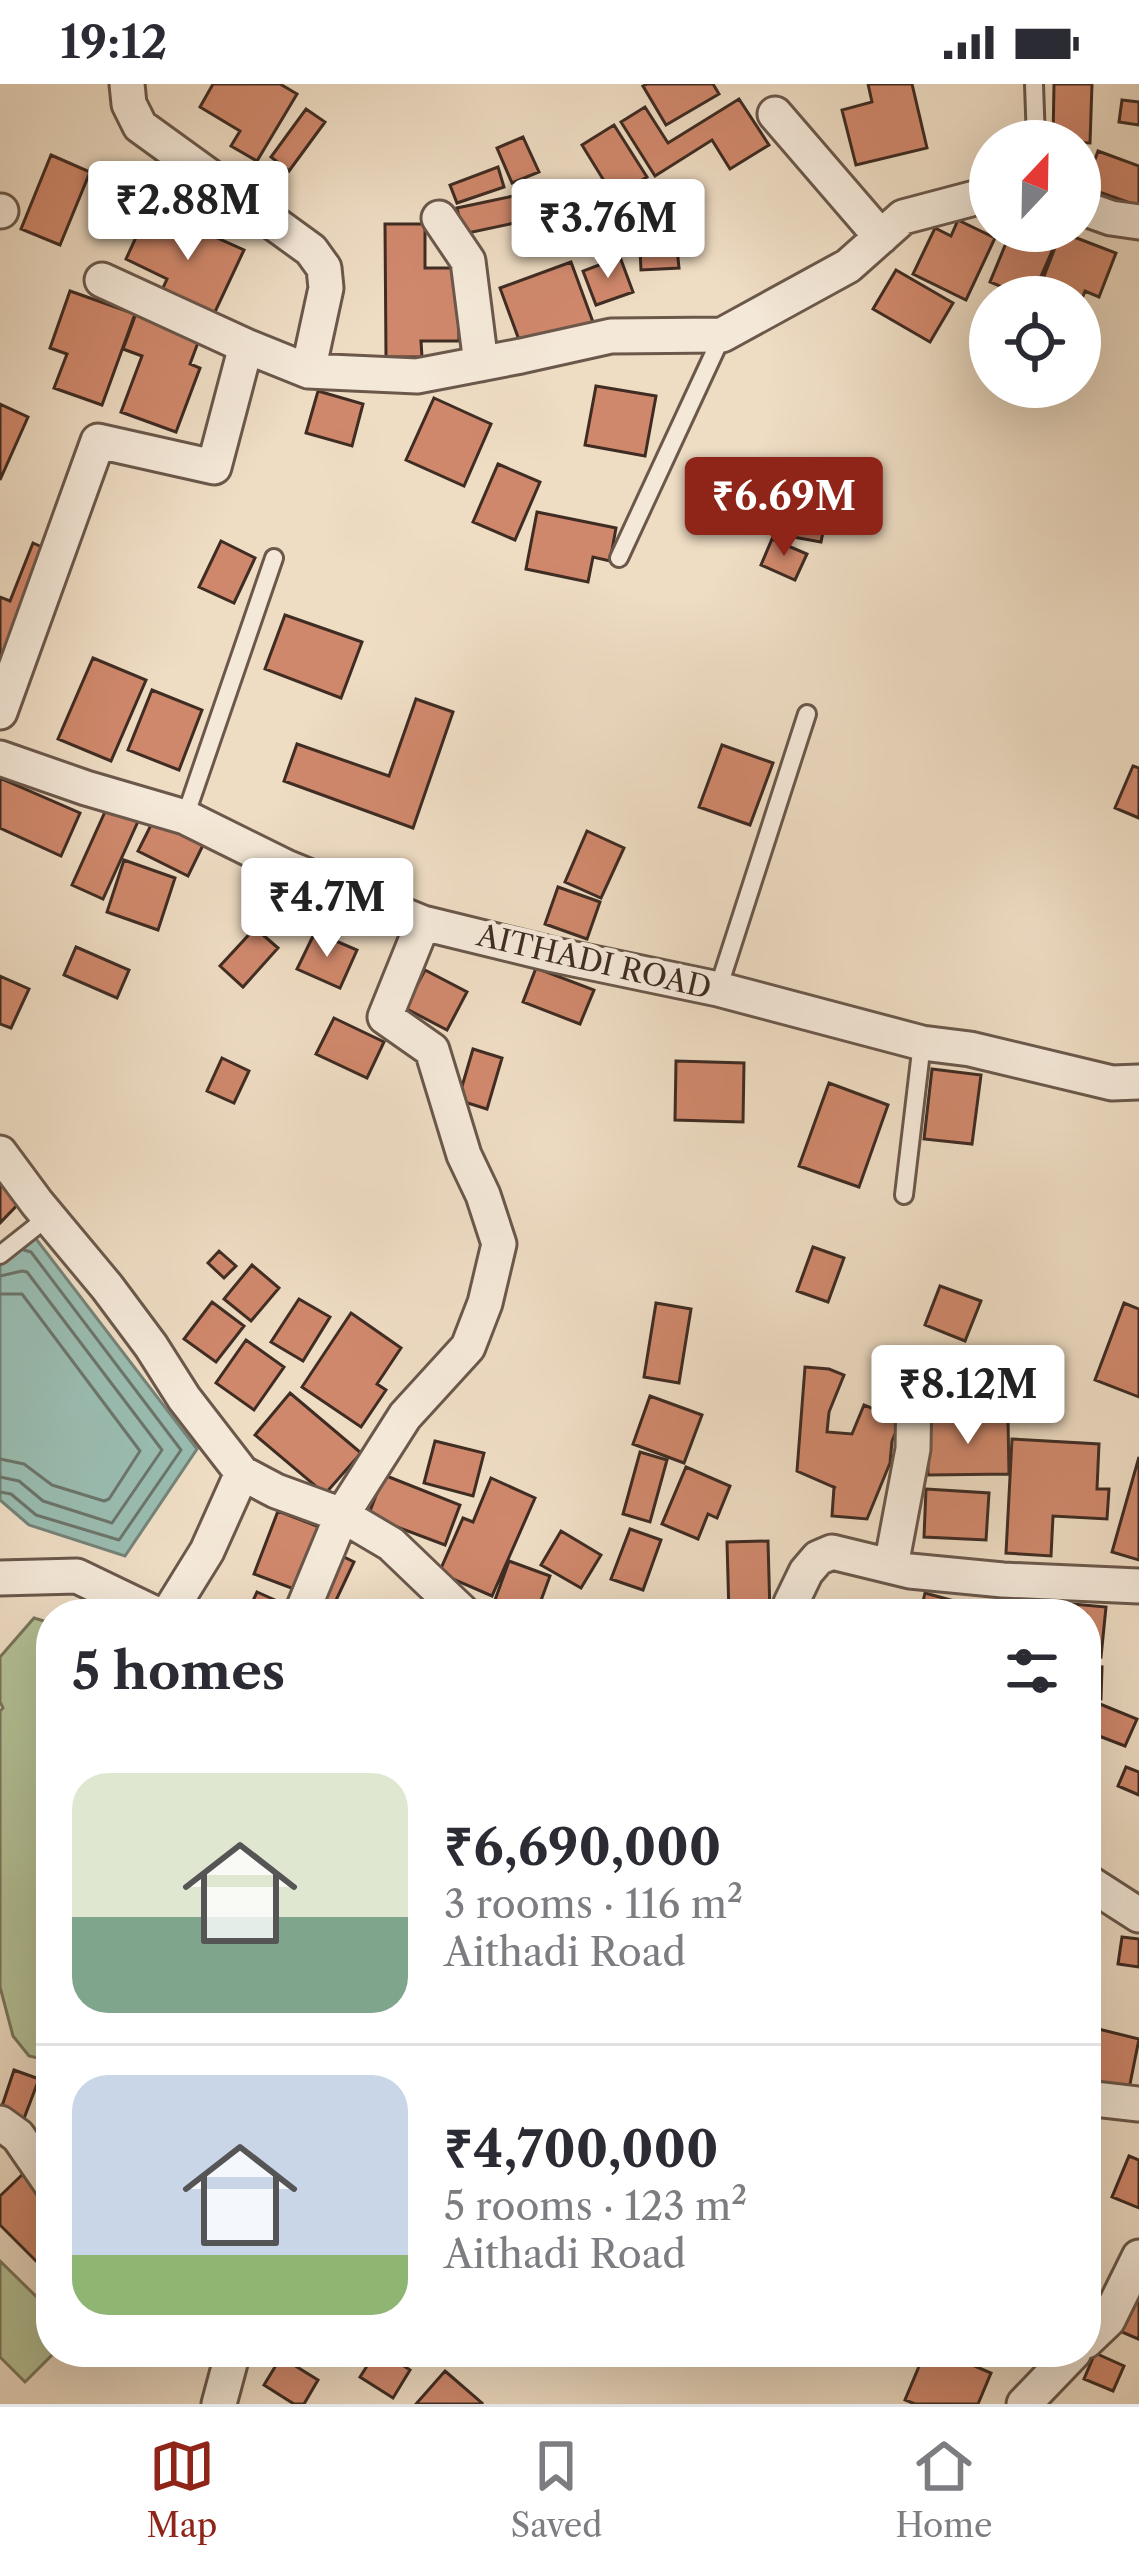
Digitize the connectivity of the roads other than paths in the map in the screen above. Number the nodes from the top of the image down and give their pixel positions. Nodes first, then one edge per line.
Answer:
1 (127, 84) edge
2 (1034, 84) edge
3 (775, 114) dead end
4 (1035, 120) edge
5 (969, 200) edge
6 (1101, 214) edge
7 (440, 218) dead end
8 (1139, 222) edge
9 (881, 237) junction
10 (102, 280) dead end
11 (722, 335) junction
12 (246, 346) junction
13 (482, 364) junction
14 (308, 371) junction
15 (274, 558) dead end
16 (619, 558) dead end
17 (0, 712) edge
18 (807, 714) dead end
19 (0, 758) edge
20 (185, 817) junction
21 (423, 923) junction
22 (718, 989) junction
23 (922, 1043) junction
24 (1139, 1082) edge
25 (0, 1153) edge
26 (904, 1195) dead end
27 (49, 1217) junction
28 (0, 1255) edge
29 (914, 1389) dead end
30 (242, 1473) junction
31 (342, 1515) junction
32 (891, 1566) junction
33 (0, 1578) edge
34 (1003, 1580) junction
35 (1139, 1586) edge
36 (125, 1599) edge
37 (177, 1599) edge
38 (307, 1599) edge
39 (448, 1599) edge
40 (793, 1599) edge
41 (1004, 1599) edge
42 (1101, 1891) edge
43 (1139, 1915) edge
44 (1101, 2100) edge
45 (1139, 2104) edge
46 (0, 2123) edge
47 (36, 2162) edge
48 (1139, 2257) edge
49 (1101, 2327) edge
50 (229, 2367) edge
51 (1060, 2367) edge
52 (219, 2404) edge
53 (1024, 2404) edge

1 - 14 street
2 - 4 lane
3 - 9 street
5 - 9 street
6 - 8 street
7 - 13 street
9 - 11 street
10 - 12 street
11 - 13 street
11 - 16 lane
12 - 14 street
12 - 17 street
13 - 14 street
15 - 20 lane
18 - 22 lane
19 - 20 street, AITHADI ROAD
20 - 21 street, AITHADI ROAD
21 - 22 street, AITHADI ROAD
21 - 31 street
22 - 23 street, AITHADI ROAD
23 - 24 street, AITHADI ROAD
23 - 26 lane
25 - 27 street
27 - 28 lane
27 - 30 street
29 - 32 street
30 - 31 street
30 - 37 street
31 - 38 street
31 - 39 street
32 - 34 street
32 - 40 street
33 - 36 street
34 - 35 street
34 - 41 street
42 - 43 street
44 - 45 street
46 - 47 street
48 - 49 street
50 - 52 street
51 - 53 street

